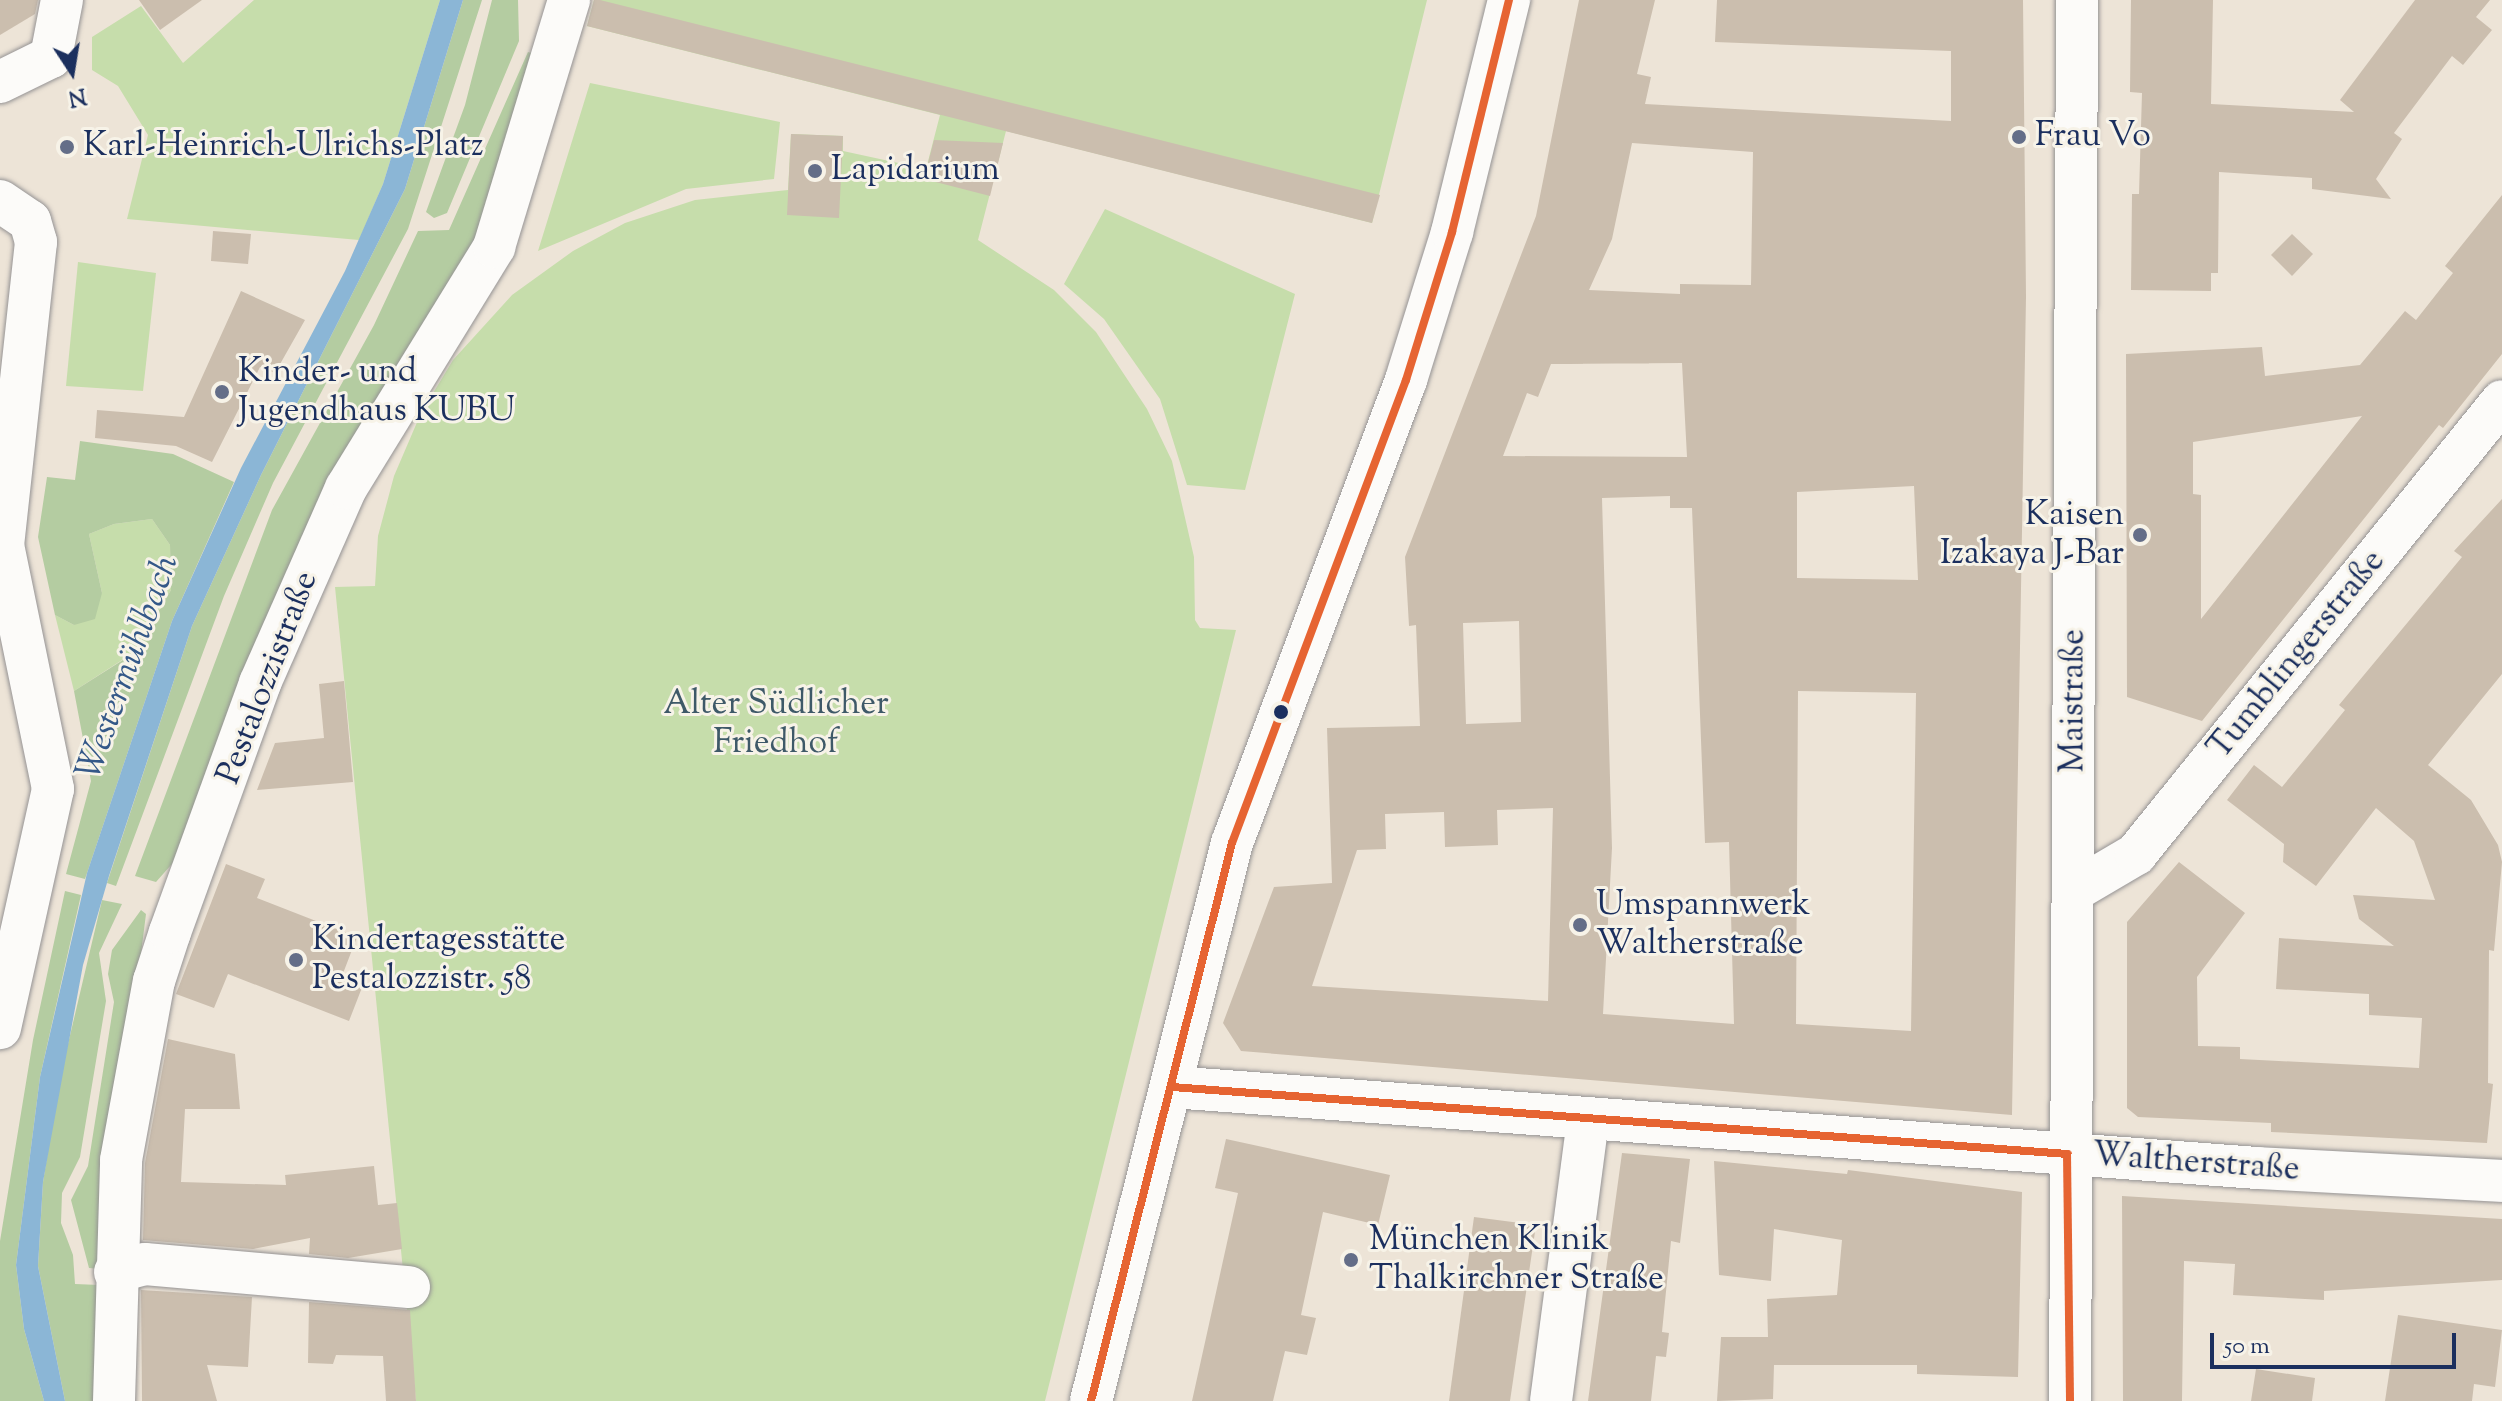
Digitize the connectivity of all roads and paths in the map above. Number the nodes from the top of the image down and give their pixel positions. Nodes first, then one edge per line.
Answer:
1 (62, 0) edge
2 (569, 0) edge
3 (1509, 0) edge
4 (2077, 0) edge
5 (0, 82) edge
6 (0, 201) edge
7 (2502, 401) edge
8 (2, 529) edge
9 (2075, 890) junction
10 (0, 1028) edge
11 (1172, 1087) junction
12 (1588, 1120) junction
13 (2067, 1154) junction
14 (2502, 1181) edge
15 (115, 1272) junction
16 (409, 1287) dead end
17 (114, 1401) edge
18 (1091, 1401) edge
19 (1551, 1401) edge
20 (2070, 1401) edge

1 - 5 street
2 - 15 street, Pestalozzistraße
3 - 11 street
4 - 9 street, Maistraße
6 - 8 street
7 - 9 street, Tumblingerstraße
8 - 10 street
9 - 13 street, Maistraße
11 - 12 street, Waltherstraße
11 - 18 street
12 - 13 street, Waltherstraße
12 - 19 street
13 - 14 street, Waltherstraße
13 - 20 street, Maistraße
15 - 16 street
15 - 17 street, Pestalozzistraße

